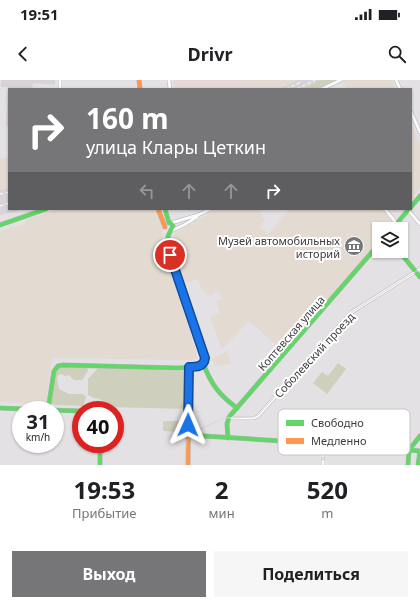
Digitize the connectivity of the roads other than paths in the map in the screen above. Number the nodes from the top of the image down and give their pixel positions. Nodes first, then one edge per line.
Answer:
1 (341, 80) edge
2 (324, 88) edge
3 (412, 114) edge
4 (420, 132) edge
5 (420, 196) edge
6 (412, 205) edge
7 (43, 210) edge
8 (159, 210) edge
9 (165, 210) edge
10 (209, 210) edge
11 (385, 210) edge
12 (408, 210) edge
13 (410, 210) edge
14 (198, 216) junction
15 (395, 222) edge
16 (399, 222) edge
17 (420, 224) edge
18 (0, 225) edge
19 (169, 227) junction
20 (176, 229) junction
21 (168, 239) junction
22 (372, 252) edge
23 (406, 258) edge
24 (418, 271) edge
25 (420, 277) edge
26 (203, 363) junction
27 (189, 367) junction
28 (49, 401) edge
29 (0, 408) edge
30 (12, 408) edge
31 (237, 408) junction
32 (228, 418) junction
33 (188, 435) junction
34 (420, 436) edge
35 (228, 438) junction
36 (278, 441) edge
37 (410, 449) edge
38 (410, 450) edge
39 (420, 451) edge
40 (100, 453) edge
41 (409, 455) edge
42 (323, 461) dead end
43 (100, 465) edge
44 (188, 465) edge
45 (323, 465) edge
46 (408, 465) edge
47 (418, 465) edge

1 - 2 street
3 - 4 street
5 - 6 street
7 - 18 street
8 - 19 street
9 - 19 street
10 - 14 street
11 - 15 street
12 - 16 street
13 - 17 street
14 - 19 street
14 - 20 street
19 - 20 street
19 - 21 street
20 - 21 street
21 - 26 street
22 - 31 street, Коптевская улица
23 - 24 street
24 - 25 street
24 - 32 street, Соболевский проезд
26 - 27 street
26 - 31 street
27 - 28 street
27 - 33 street
29 - 30 street
31 - 32 street, Коптевская улица
32 - 35 street
33 - 35 street
33 - 44 street
34 - 37 street
35 - 36 street
38 - 39 street
39 - 47 street
40 - 43 street
41 - 46 street
42 - 45 street

